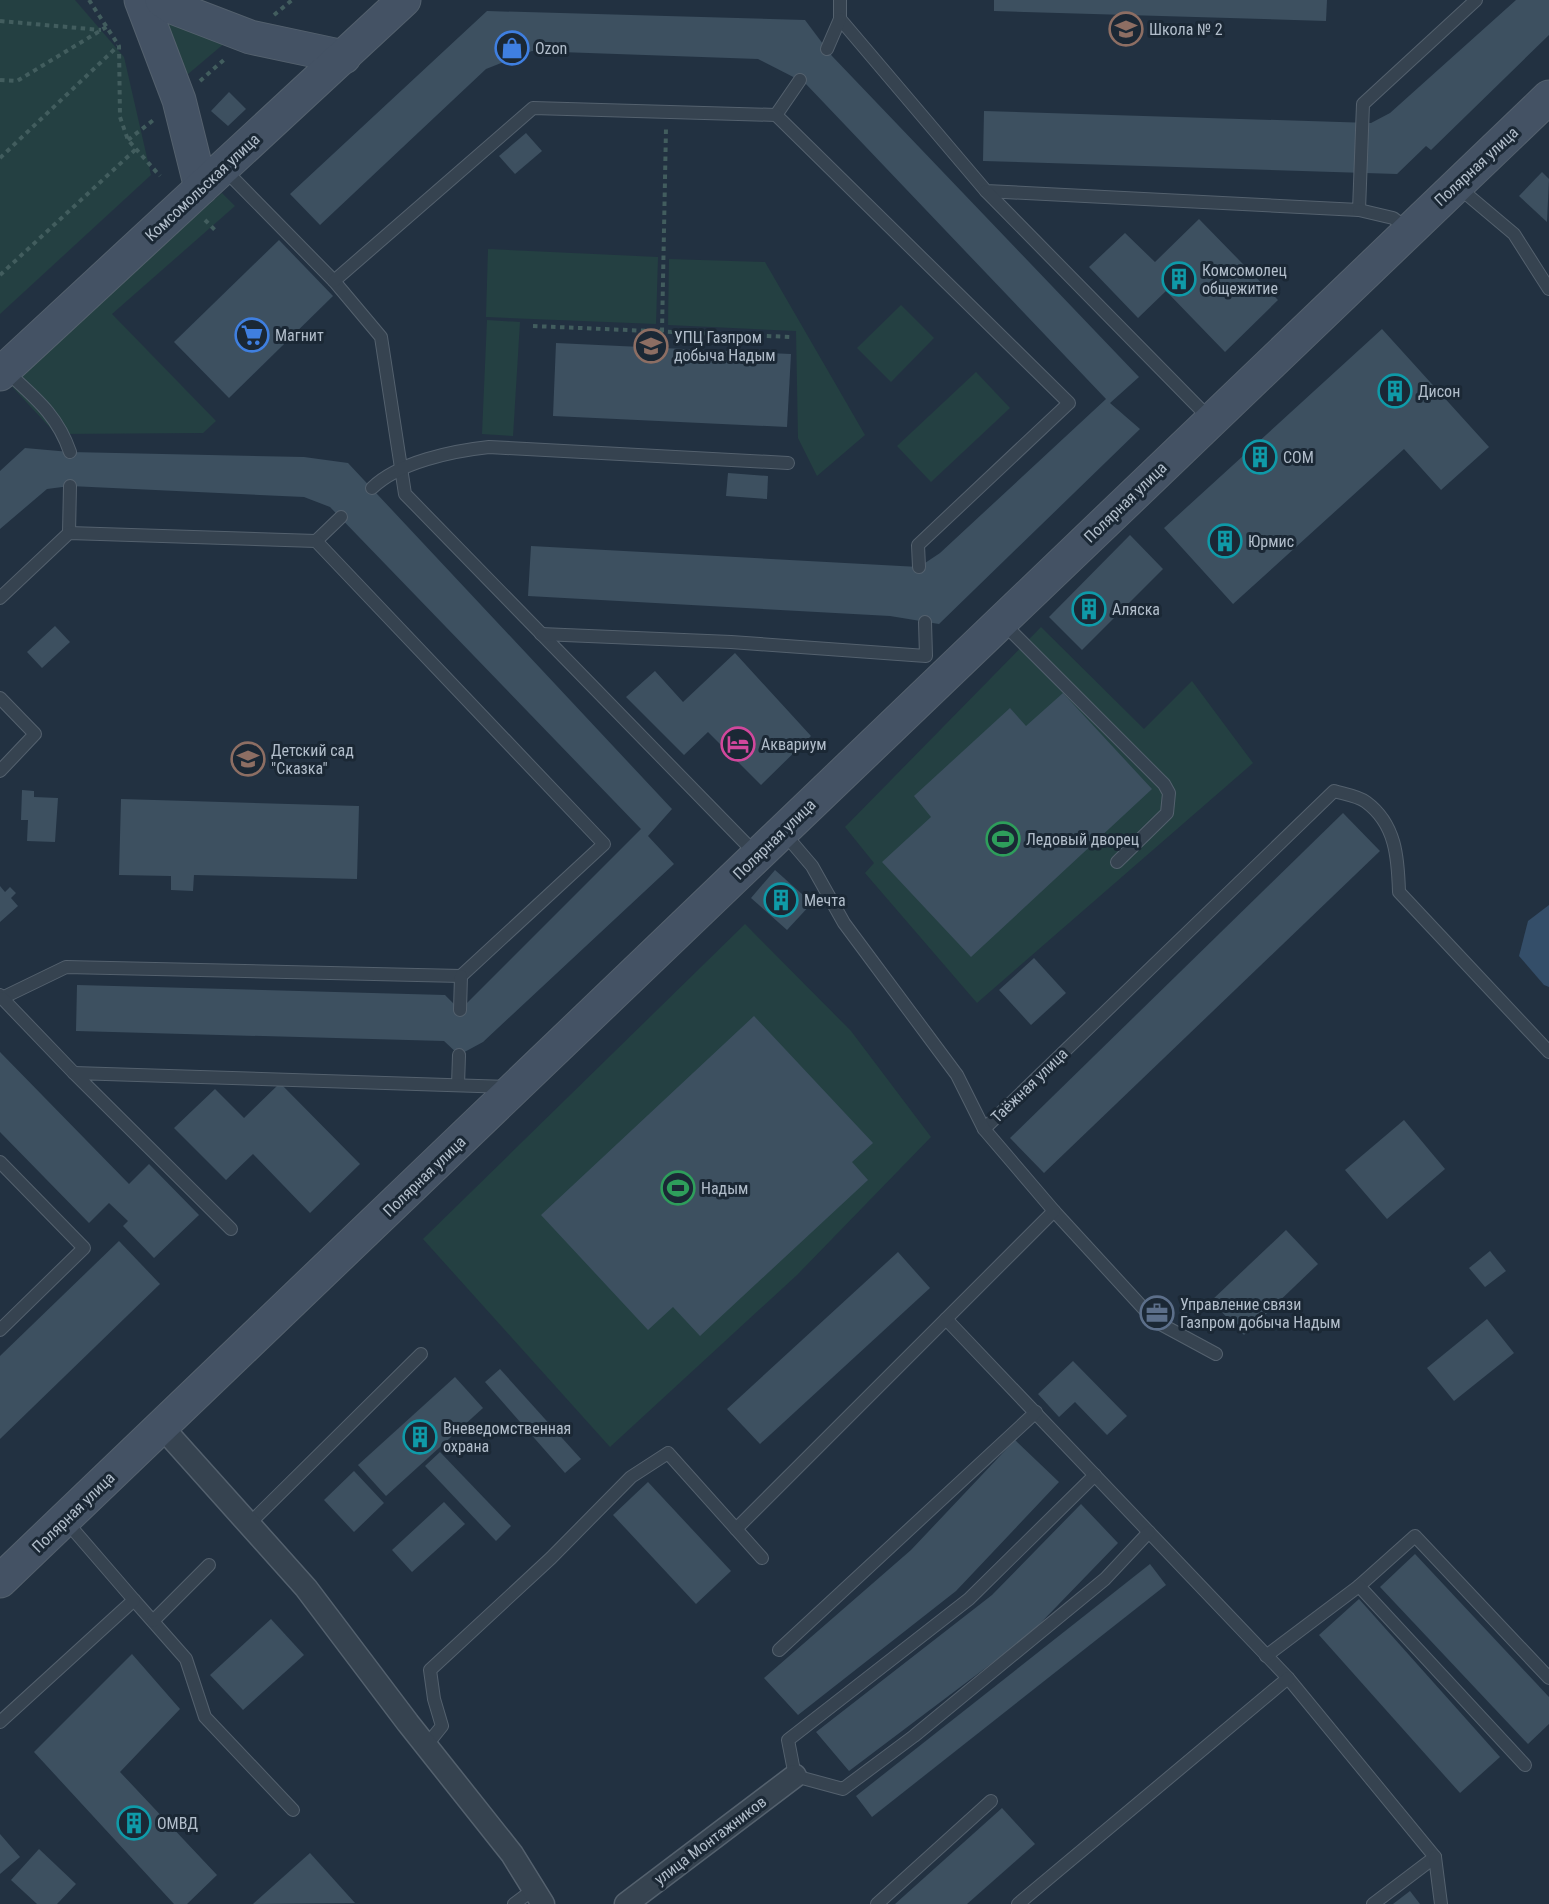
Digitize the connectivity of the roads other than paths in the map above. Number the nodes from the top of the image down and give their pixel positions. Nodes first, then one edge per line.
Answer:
1 (141, 0) edge
2 (162, 0) edge
3 (404, 0) edge
4 (840, 0) edge
5 (1476, 0) edge
6 (840, 20) junction
7 (827, 50) dead end
8 (344, 57) junction
9 (800, 80) dead end
10 (1549, 97) edge
11 (776, 115) junction
12 (212, 178) junction
13 (1456, 185) junction
14 (986, 191) junction
15 (1359, 210) junction
16 (1409, 230) junction
17 (334, 281) junction
18 (1549, 289) edge
19 (2, 372) edge
20 (1211, 420) junction
21 (70, 452) dead end
22 (788, 463) dead end
23 (401, 470) junction
24 (70, 486) dead end
25 (372, 488) dead end
26 (342, 517) dead end
27 (69, 533) junction
28 (316, 541) junction
29 (919, 567) dead end
30 (0, 598) edge
31 (1001, 621) junction
32 (925, 622) dead end
33 (541, 634) junction
34 (936, 665) junction
35 (0, 698) edge
36 (0, 771) edge
37 (783, 831) junction
38 (758, 855) junction
39 (1117, 862) dead end
40 (461, 976) junction
41 (1, 997) edge
42 (460, 1010) dead end
43 (1549, 1052) edge
44 (459, 1055) dead end
45 (74, 1074) junction
46 (458, 1084) junction
47 (516, 1087) junction
48 (984, 1129) junction
49 (0, 1162) edge
50 (1054, 1211) junction
51 (231, 1229) dead end
52 (946, 1319) junction
53 (0, 1329) edge
54 (421, 1354) dead end
55 (1216, 1354) dead end
56 (1036, 1412) junction
57 (162, 1427) junction
58 (1095, 1475) junction
59 (65, 1520) junction
60 (249, 1524) junction
61 (736, 1529) junction
62 (1149, 1532) junction
63 (762, 1558) dead end
64 (209, 1565) dead end
65 (0, 1581) edge
66 (1359, 1586) junction
67 (134, 1600) junction
68 (153, 1621) junction
69 (779, 1650) dead end
70 (1266, 1656) junction
71 (1288, 1678) junction
72 (1549, 1678) edge
73 (0, 1722) edge
74 (426, 1746) junction
75 (1526, 1765) dead end
76 (795, 1776) junction
77 (991, 1801) dead end
78 (293, 1810) dead end
79 (1435, 1857) junction
80 (539, 1896) edge
81 (513, 1904) edge
82 (626, 1904) edge
83 (877, 1904) edge
84 (1018, 1904) edge
85 (1373, 1904) edge
86 (1442, 1904) edge

1 - 12 street
2 - 8 street
3 - 8 street, Комсомольская улица
4 - 6 lane
5 - 15 lane
6 - 7 lane
6 - 14 lane
8 - 12 street, Комсомольская улица
9 - 11 lane
10 - 13 street, Полярная улица
11 - 17 lane
11 - 29 lane
12 - 17 lane
12 - 19 street, Комсомольская улица
13 - 16 street, Полярная улица
13 - 18 lane
14 - 15 lane
14 - 20 lane
15 - 16 lane
16 - 20 street, Полярная улица
17 - 23 lane
19 - 21 lane
20 - 31 street, Полярная улица
22 - 23 lane
23 - 25 lane
23 - 33 lane
24 - 27 lane
26 - 28 lane
27 - 28 lane
27 - 30 lane
28 - 40 lane
31 - 34 street, Полярная улица
31 - 39 lane
32 - 34 lane
33 - 34 lane
33 - 38 lane
34 - 37 street, Полярная улица
35 - 36 lane
37 - 38 street, Полярная улица
37 - 48 lane, Таёжная улица
38 - 47 street, Полярная улица
40 - 41 lane
40 - 42 lane
41 - 45 lane
43 - 48 lane, Таёжная улица
44 - 46 lane
45 - 46 lane
45 - 51 lane
46 - 47 lane
47 - 57 street, Полярная улица
48 - 50 lane
49 - 53 lane
50 - 52 lane
50 - 55 lane
52 - 56 lane
52 - 61 lane
54 - 60 lane
56 - 58 lane
56 - 69 lane
57 - 59 street, Полярная улица
57 - 60 street
58 - 62 lane
58 - 76 lane
59 - 65 street, Полярная улица
59 - 67 lane
60 - 74 street
61 - 63 lane
61 - 74 lane
62 - 70 lane
62 - 76 lane
64 - 68 lane
66 - 70 lane
66 - 72 lane
66 - 75 lane
67 - 68 lane
67 - 73 lane
68 - 78 lane
70 - 71 lane
71 - 79 lane
71 - 84 lane
74 - 80 street
76 - 82 street, улица Монтажников
77 - 83 lane
79 - 85 lane
79 - 86 lane
80 - 81 lane

